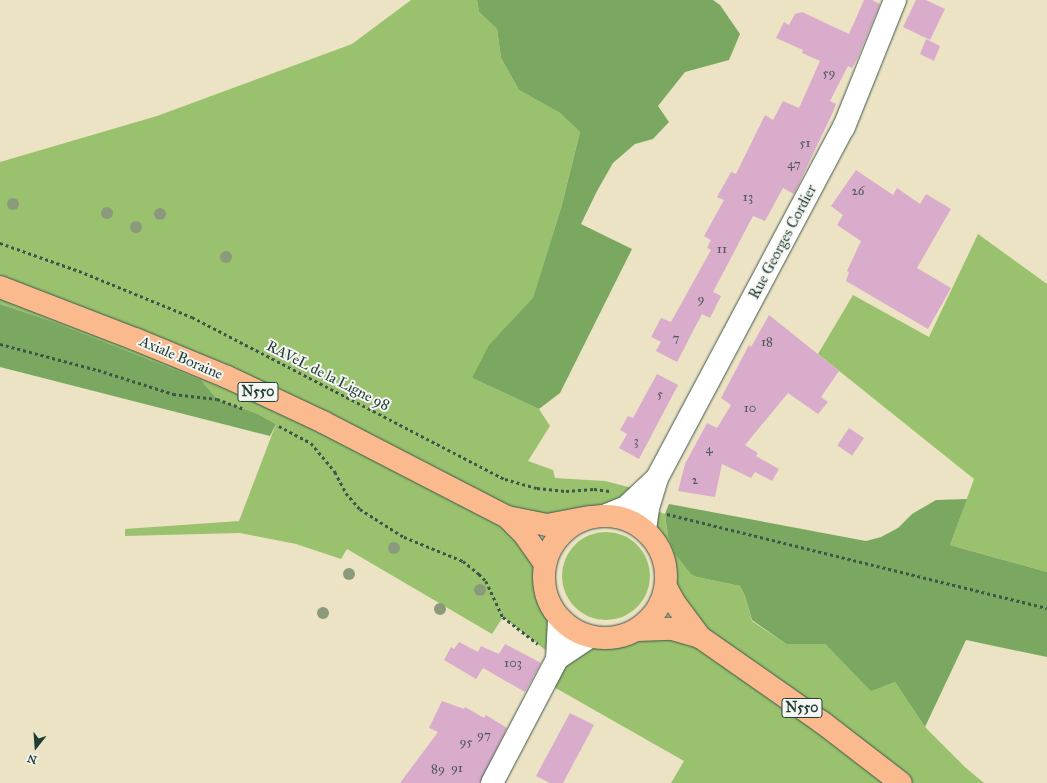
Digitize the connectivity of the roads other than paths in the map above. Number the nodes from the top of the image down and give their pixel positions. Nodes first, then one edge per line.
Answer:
1 (895, 0) edge
2 (0, 287) edge
3 (642, 503) junction
4 (597, 516) junction
5 (507, 517) junction
6 (645, 530) junction
7 (545, 564) junction
8 (666, 586) junction
9 (559, 619) junction
10 (638, 630) junction
11 (590, 637) junction
12 (700, 637) junction
13 (557, 659) junction
14 (492, 783) edge
15 (901, 783) edge

1 - 3 street, Rue Georges Cordier
2 - 5 main road, Axiale Boraine / N550
3 - 4 street
3 - 6 street, Rue Georges Cordier
4 - 5 main road, Axiale Boraine / N550
4 - 6 main road
4 - 7 main road
5 - 7 main road, Axiale Boraine / N550
6 - 8 main road
7 - 9 main road
8 - 10 main road
8 - 12 main road, N550
9 - 11 main road
9 - 13 street
10 - 11 main road
10 - 12 main road, N550
11 - 13 street
12 - 15 main road, N550
13 - 14 street

